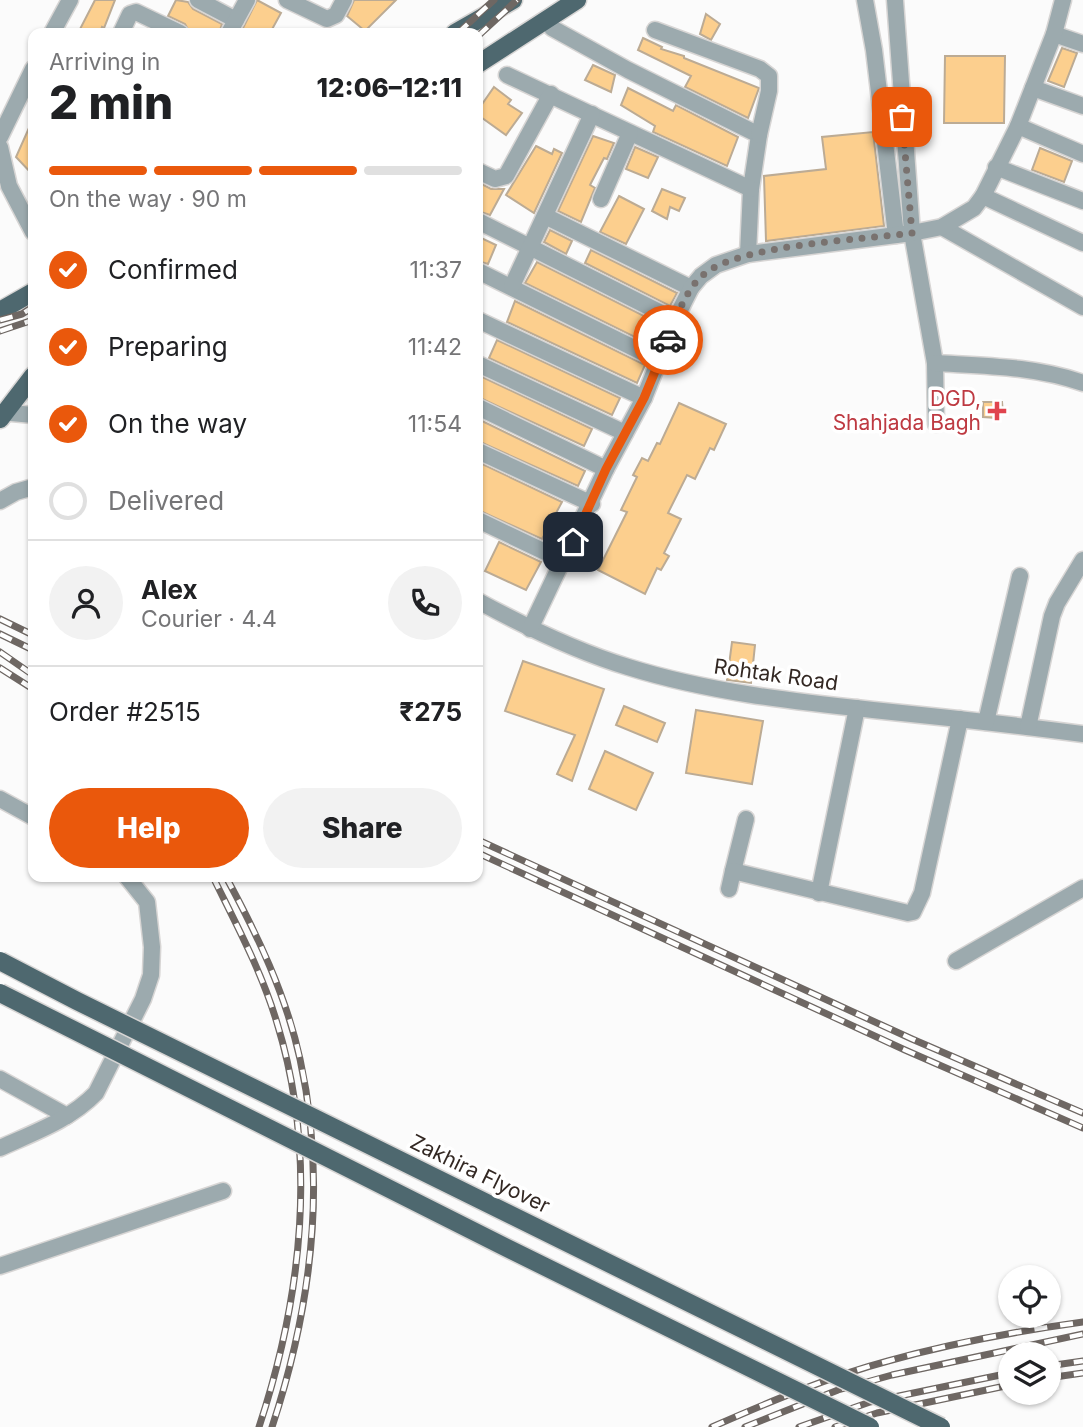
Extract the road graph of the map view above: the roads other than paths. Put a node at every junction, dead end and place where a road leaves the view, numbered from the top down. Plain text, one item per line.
1 (70, 0) edge
2 (198, 0) edge
3 (247, 0) edge
4 (287, 0) edge
5 (344, 0) edge
6 (513, 0) edge
7 (578, 0) edge
8 (865, 0) edge
9 (895, 0) edge
10 (1063, 0) edge
11 (232, 27) edge
12 (55, 28) edge
13 (123, 28) edge
14 (169, 28) edge
15 (464, 28) edge
16 (552, 28) dead end
17 (655, 30) dead end
18 (1055, 34) junction
19 (1083, 44) edge
20 (483, 61) edge
21 (507, 75) dead end
22 (28, 81) edge
23 (1033, 88) junction
24 (551, 94) junction
25 (1083, 106) edge
26 (592, 114) junction
27 (1018, 125) junction
28 (631, 133) junction
29 (759, 135) junction
30 (0, 147) edge
31 (1083, 154) edge
32 (996, 167) junction
33 (483, 173) edge
34 (751, 189) junction
35 (983, 196) junction
36 (601, 199) dead end
37 (1083, 201) edge
38 (545, 216) junction
39 (28, 222) edge
40 (483, 223) edge
41 (942, 227) junction
42 (904, 234) junction
43 (1083, 243) edge
44 (530, 246) junction
45 (748, 254) junction
46 (483, 273) edge
47 (512, 286) junction
48 (691, 288) junction
49 (28, 295) edge
50 (1083, 305) edge
51 (0, 311) edge
52 (676, 320) junction
53 (483, 322) edge
54 (660, 361) junction
55 (935, 363) junction
56 (483, 366) edge
57 (28, 382) edge
58 (1083, 383) edge
59 (644, 398) junction
60 (483, 409) edge
61 (2, 414) edge
62 (28, 415) edge
63 (936, 424) dead end
64 (625, 433) junction
65 (483, 454) edge
66 (606, 469) junction
67 (28, 489) edge
68 (0, 501) edge
69 (592, 504) junction
70 (483, 522) edge
71 (1083, 560) edge
72 (564, 561) junction
73 (1020, 576) dead end
74 (483, 604) edge
75 (530, 629) junction
76 (857, 708) junction
77 (960, 719) junction
78 (986, 722) junction
79 (1028, 727) junction
80 (1083, 734) edge
81 (0, 799) edge
82 (28, 814) edge
83 (746, 819) dead end
84 (733, 871) junction
85 (131, 882) edge
86 (1083, 888) edge
87 (729, 889) dead end
88 (819, 893) junction
89 (0, 961) edge
90 (956, 961) dead end
91 (0, 993) edge
92 (0, 1079) edge
93 (67, 1116) junction
94 (0, 1149) edge
95 (223, 1191) dead end
96 (0, 1266) edge
97 (870, 1427) edge
98 (941, 1427) edge

1 - 12 street
2 - 11 street
3 - 11 street
4 - 5 street
6 - 15 main road
7 - 20 main road
8 - 42 street
9 - 42 street
10 - 18 street
13 - 14 street
16 - 29 street
17 - 29 street
18 - 19 street
18 - 23 street
21 - 24 street
22 - 30 street
23 - 25 street
23 - 27 street
24 - 26 street
24 - 33 street
26 - 28 street
26 - 38 street
27 - 31 street
27 - 32 street
28 - 34 street
28 - 36 street
29 - 34 street
30 - 39 street
32 - 35 street
32 - 37 street
34 - 45 street
35 - 41 street
35 - 43 street
38 - 44 street
38 - 48 street
40 - 44 street
41 - 42 street
41 - 50 street
42 - 45 street
42 - 55 street
44 - 47 street
44 - 52 street
45 - 48 street
46 - 47 street
47 - 54 street
48 - 52 street
49 - 51 main road
52 - 54 street
53 - 59 street
54 - 59 street
55 - 58 street
55 - 63 street
56 - 64 street
57 - 61 main road
59 - 64 street
60 - 66 street
61 - 62 street
64 - 66 street
65 - 69 street
66 - 69 street
67 - 68 street
69 - 72 street
70 - 72 street
71 - 79 street
72 - 75 street
73 - 78 street
74 - 75 street, Rohtak Road
75 - 76 street, Rohtak Road
76 - 77 street, Rohtak Road
76 - 88 street
77 - 78 street, Rohtak Road
77 - 88 street
78 - 79 street, Rohtak Road
79 - 80 street, Rohtak Road
81 - 82 street
83 - 84 street
84 - 87 street
84 - 88 street
85 - 93 street
86 - 90 street
89 - 98 main road, Zakhira Flyover, bridge
91 - 97 main road, bridge
92 - 93 street
93 - 94 street
95 - 96 street

